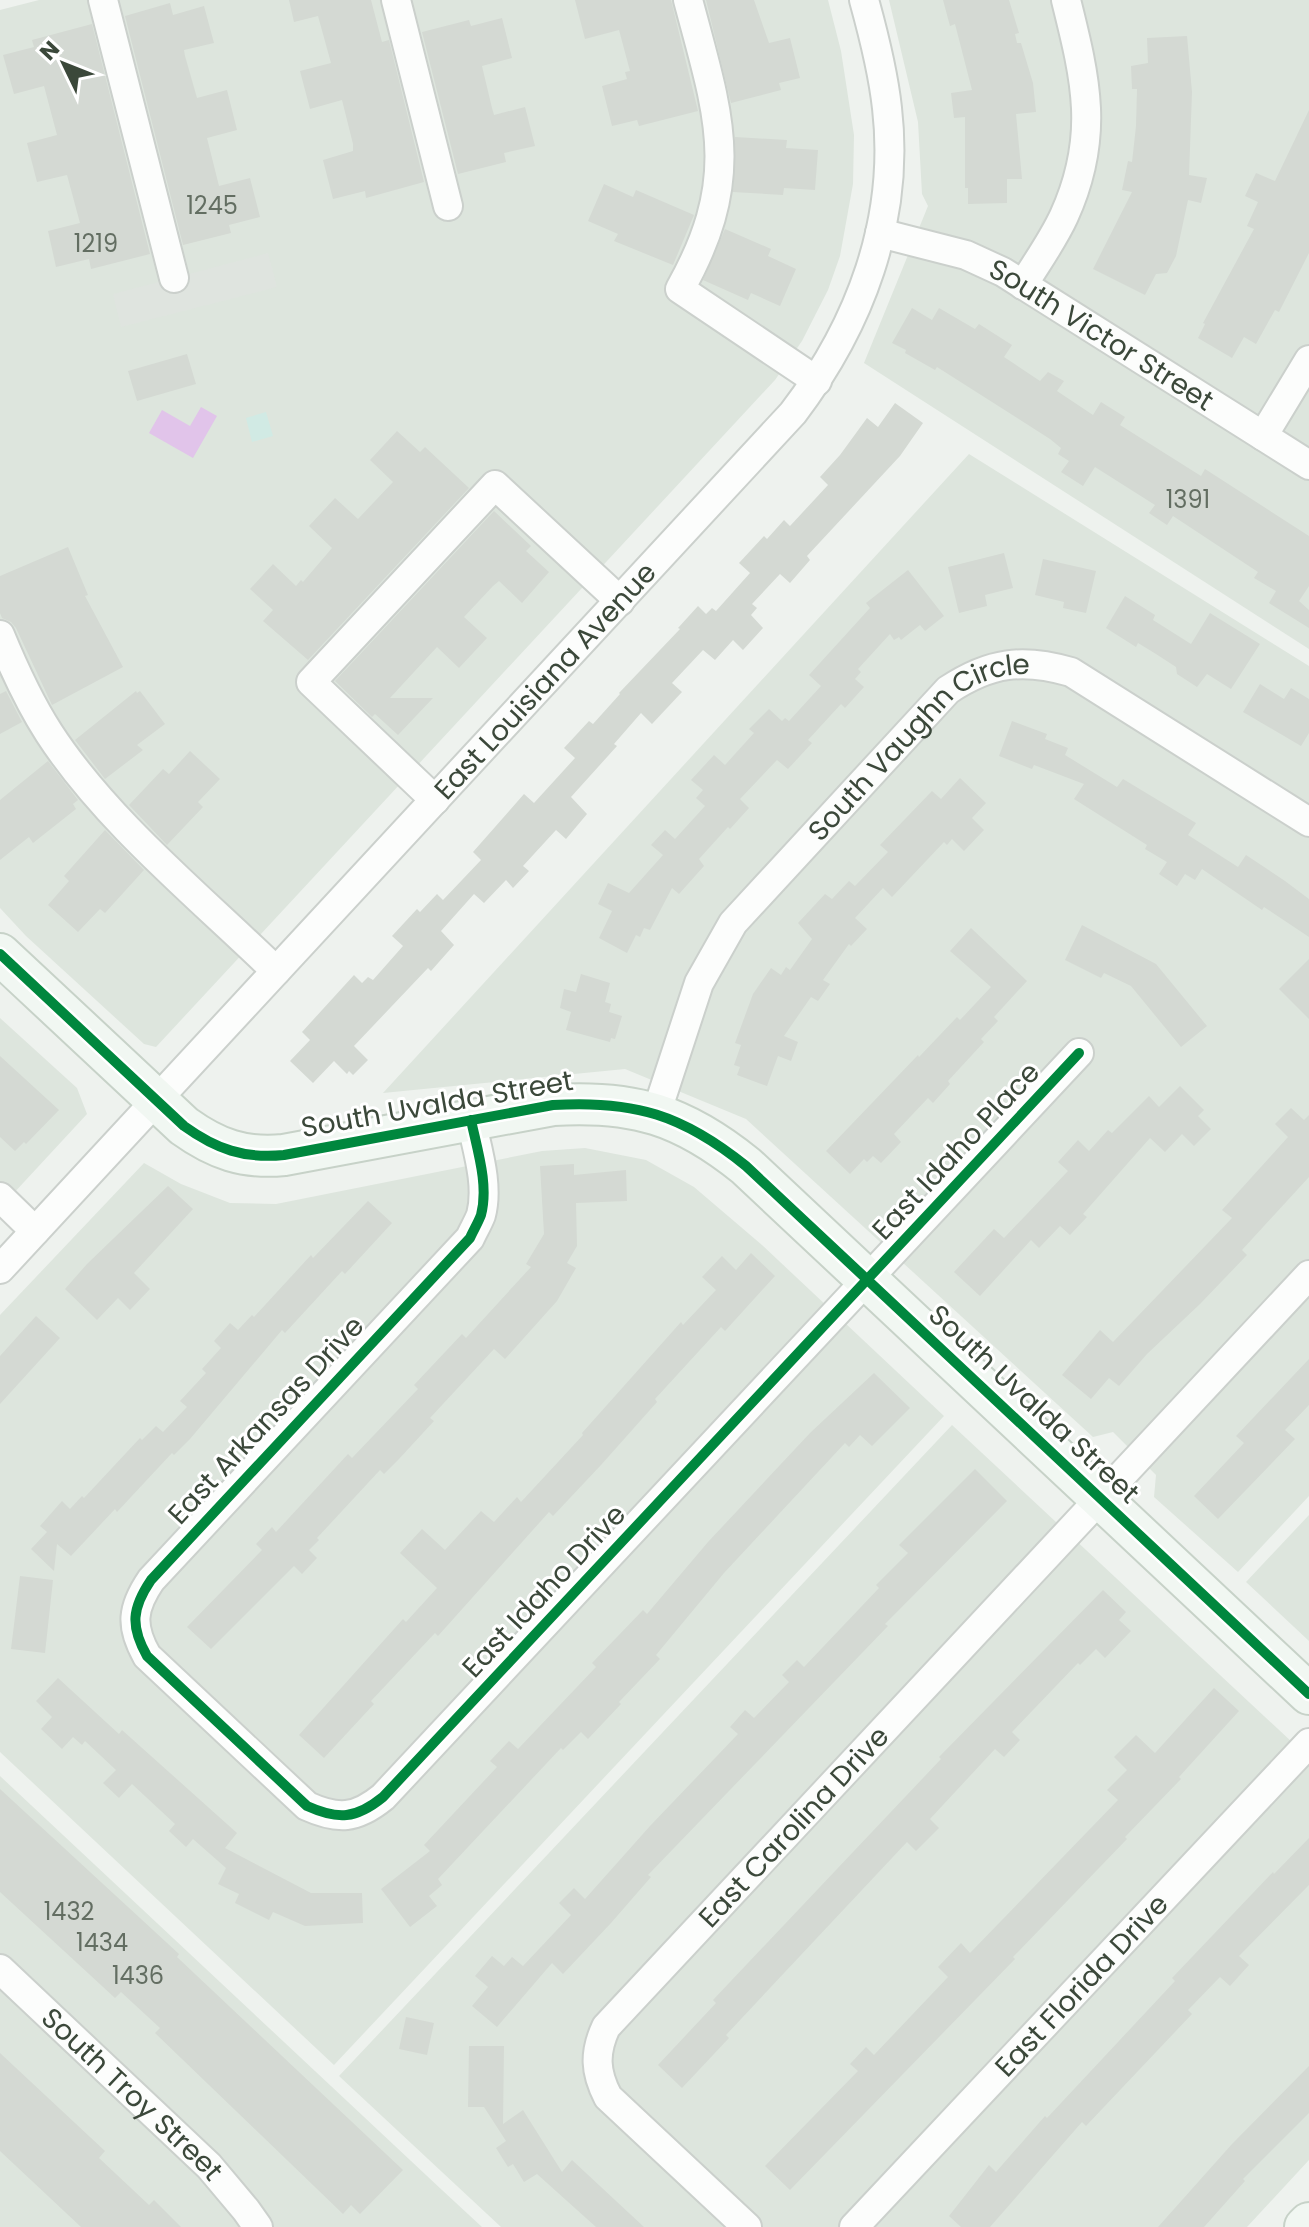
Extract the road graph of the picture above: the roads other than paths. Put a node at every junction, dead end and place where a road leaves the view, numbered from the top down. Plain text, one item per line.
1 (103, 0) edge
2 (396, 0) edge
3 (688, 0) edge
4 (864, 0) edge
5 (1066, 0) edge
6 (448, 206) dead end
7 (880, 233) junction
8 (174, 278) dead end
9 (1023, 285) junction
10 (1309, 360) edge
11 (817, 381) junction
12 (1263, 436) junction
13 (1309, 465) edge
14 (620, 601) junction
15 (0, 635) edge
16 (435, 800) junction
17 (1309, 822) edge
18 (0, 954) edge
19 (276, 971) junction
20 (1079, 1053) dead end
21 (156, 1101) junction
22 (656, 1114) junction
23 (471, 1120) junction
24 (0, 1197) edge
25 (35, 1231) junction
26 (0, 1269) edge
27 (1309, 1275) edge
28 (868, 1280) junction
29 (1100, 1499) junction
30 (1309, 1694) edge
31 (231, 1736) joint
32 (1309, 1743) edge
33 (0, 1969) edge
34 (258, 2227) edge
35 (747, 2227) edge
36 (854, 2227) edge

1 - 8 street
2 - 6 street
3 - 11 street
4 - 7 street, East Louisiana Avenue
5 - 9 street
7 - 9 street, South Victor Street
7 - 11 street, East Louisiana Avenue
9 - 12 street, South Victor Street
10 - 12 street
11 - 14 street, East Louisiana Avenue
12 - 13 street, South Victor Street
14 - 16 street, East Louisiana Avenue
14 - 16 street
15 - 19 street
16 - 19 street, East Louisiana Avenue
17 - 22 street, South Vaughn Circle
18 - 21 street, South Uvalda Street
19 - 21 street, East Louisiana Avenue
20 - 28 street, East Idaho Place
21 - 23 street, South Uvalda Street
21 - 25 street, East Louisiana Avenue
22 - 23 street, South Uvalda Street
22 - 28 street, South Uvalda Street
23 - 31 street, East Arkansas Drive
24 - 25 street
25 - 26 street, East Louisiana Avenue
27 - 29 street
28 - 29 street, South Uvalda Street
28 - 31 street, East Idaho Drive
29 - 30 street, South Uvalda Street
29 - 35 street, East Carolina Drive
32 - 36 street, East Florida Drive
33 - 34 street, South Troy Street

